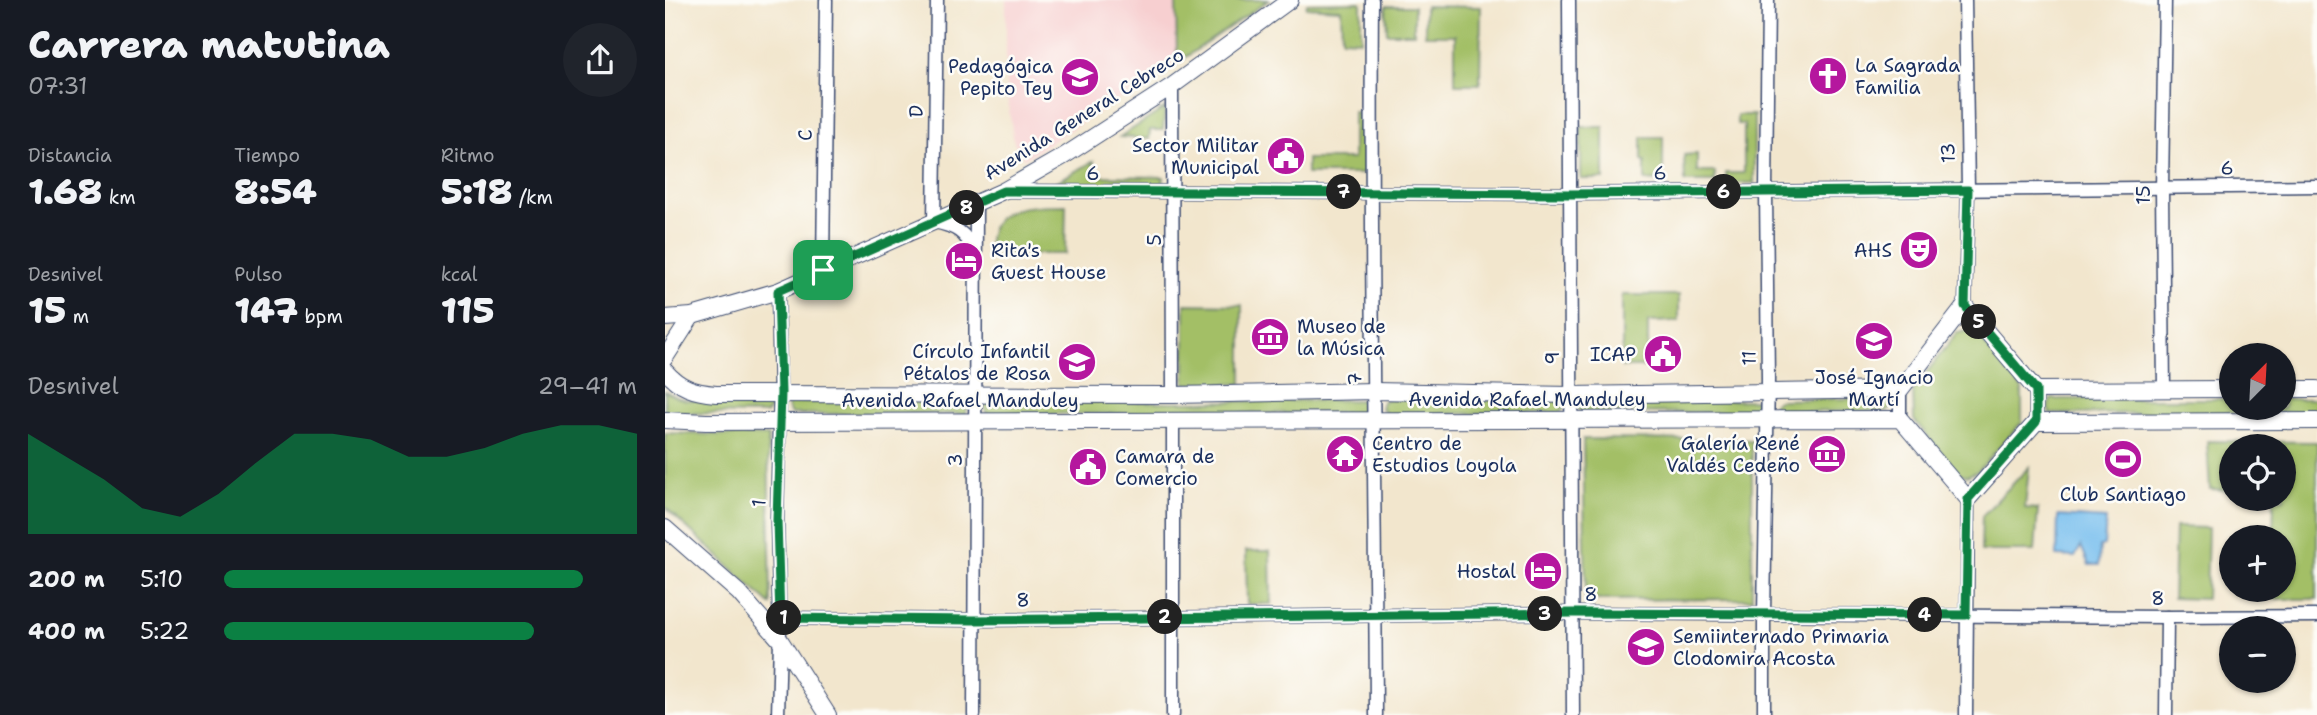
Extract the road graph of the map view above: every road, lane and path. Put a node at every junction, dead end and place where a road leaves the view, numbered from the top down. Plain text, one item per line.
1 (826, 0) edge
2 (937, 0) edge
3 (1290, 0) edge
4 (1372, 0) edge
5 (1569, 0) edge
6 (1768, 0) edge
7 (1965, 0) edge
8 (2165, 0) edge
9 (1172, 86) junction
10 (2317, 186) edge
11 (2162, 189) junction
12 (1968, 190) junction
13 (1003, 191) junction
14 (1174, 192) junction
15 (1371, 192) junction
16 (1766, 192) junction
17 (1571, 194) junction
18 (976, 205) junction
19 (934, 222) junction
20 (975, 258) junction
21 (823, 270) junction
22 (778, 291) junction
23 (1965, 306) junction
24 (692, 316) junction
25 (665, 318) edge
26 (665, 358) edge
27 (665, 371) edge
28 (2164, 389) junction
29 (2219, 389) edge
30 (2296, 389) edge
31 (2317, 389) edge
32 (1900, 390) junction
33 (2036, 390) junction
34 (1375, 391) junction
35 (1768, 392) junction
36 (781, 393) junction
37 (975, 394) junction
38 (1173, 395) junction
39 (1571, 395) junction
40 (1900, 419) junction
41 (665, 420) edge
42 (1572, 420) junction
43 (975, 421) junction
44 (1173, 421) junction
45 (1375, 421) junction
46 (1767, 421) junction
47 (2317, 421) edge
48 (780, 422) junction
49 (2036, 422) junction
50 (1968, 499) junction
51 (665, 528) edge
52 (1573, 613) junction
53 (1763, 614) junction
54 (1966, 615) junction
55 (2317, 616) edge
56 (1174, 617) junction
57 (1376, 617) junction
58 (2167, 617) junction
59 (780, 618) junction
60 (973, 620) junction
61 (780, 640) junction
62 (778, 715) edge
63 (828, 715) edge
64 (974, 715) edge
65 (1173, 715) edge
66 (1376, 715) edge
67 (1573, 715) edge
68 (1764, 715) edge
69 (1966, 715) edge
70 (2166, 715) edge

1 - 21 street, C
2 - 19 street, D
3 - 9 main road, Avenida General Cebreco
4 - 15 street, 7
5 - 17 street, 9
6 - 16 street, 11
7 - 12 street, 13
8 - 11 street, 15
9 - 13 main road, Avenida General Cebreco
9 - 14 street, 5
10 - 11 street, 6
11 - 12 street, 6
11 - 28 street, 15
12 - 16 street, 6
12 - 23 street, 13
13 - 14 street, 6
13 - 18 main road, Avenida General Cebreco
14 - 15 street, 6
14 - 38 street, 5
15 - 17 street, 6
15 - 34 street, 7
16 - 17 street, 6
16 - 35 street, 11
17 - 39 street, 9
18 - 19 main road, Avenida General Cebreco
18 - 20 street, 3
19 - 20 street
19 - 21 main road, Avenida General Cebreco
20 - 37 street, 3
21 - 22 main road, Avenida General Cebreco
22 - 24 main road, Avenida General Cebreco
22 - 36 street, 1
23 - 32 main road
23 - 33 main road
24 - 25 main road, Avenida General Cebreco
24 - 26 main road
27 - 36 main road, Avenida Rafael Manduley
28 - 29 main road
28 - 33 main road
30 - 31 main road
32 - 35 main road, Avenida Rafael Manduley
32 - 40 street
33 - 49 street
34 - 38 main road, Avenida Rafael Manduley
34 - 39 main road, Avenida Rafael Manduley
34 - 45 street, 7
35 - 39 main road, Avenida Rafael Manduley
35 - 46 street, 11
36 - 37 main road, Avenida Rafael Manduley
36 - 48 street, 1
37 - 38 main road, Avenida Rafael Manduley
37 - 43 street, 3
39 - 42 street, 9
40 - 46 main road, Avenida Rafael Manduley
40 - 50 main road
41 - 48 main road, Avenida Rafael Manduley
42 - 45 main road, Avenida Rafael Manduley
42 - 46 main road, Avenida Rafael Manduley
42 - 52 street, 9
43 - 44 main road, Avenida Rafael Manduley
43 - 48 main road, Avenida Rafael Manduley
43 - 60 street, 3
44 - 45 main road, Avenida Rafael Manduley
44 - 56 street
45 - 57 street, 7
46 - 53 street, 11
47 - 49 main road
48 - 59 street, 1
49 - 50 main road
50 - 54 street
51 - 61 main road
52 - 53 street, 8
52 - 57 street, 8
52 - 67 street, 9
53 - 54 street, 8
53 - 68 street, 11
54 - 58 street, 8
54 - 69 street
55 - 58 street, 8
56 - 57 street, 8
56 - 60 street, 8
56 - 65 street
57 - 66 street, 7
58 - 70 street
59 - 60 street, 8
59 - 61 street, 1
60 - 64 street, 3
61 - 62 street, 1
61 - 63 main road

